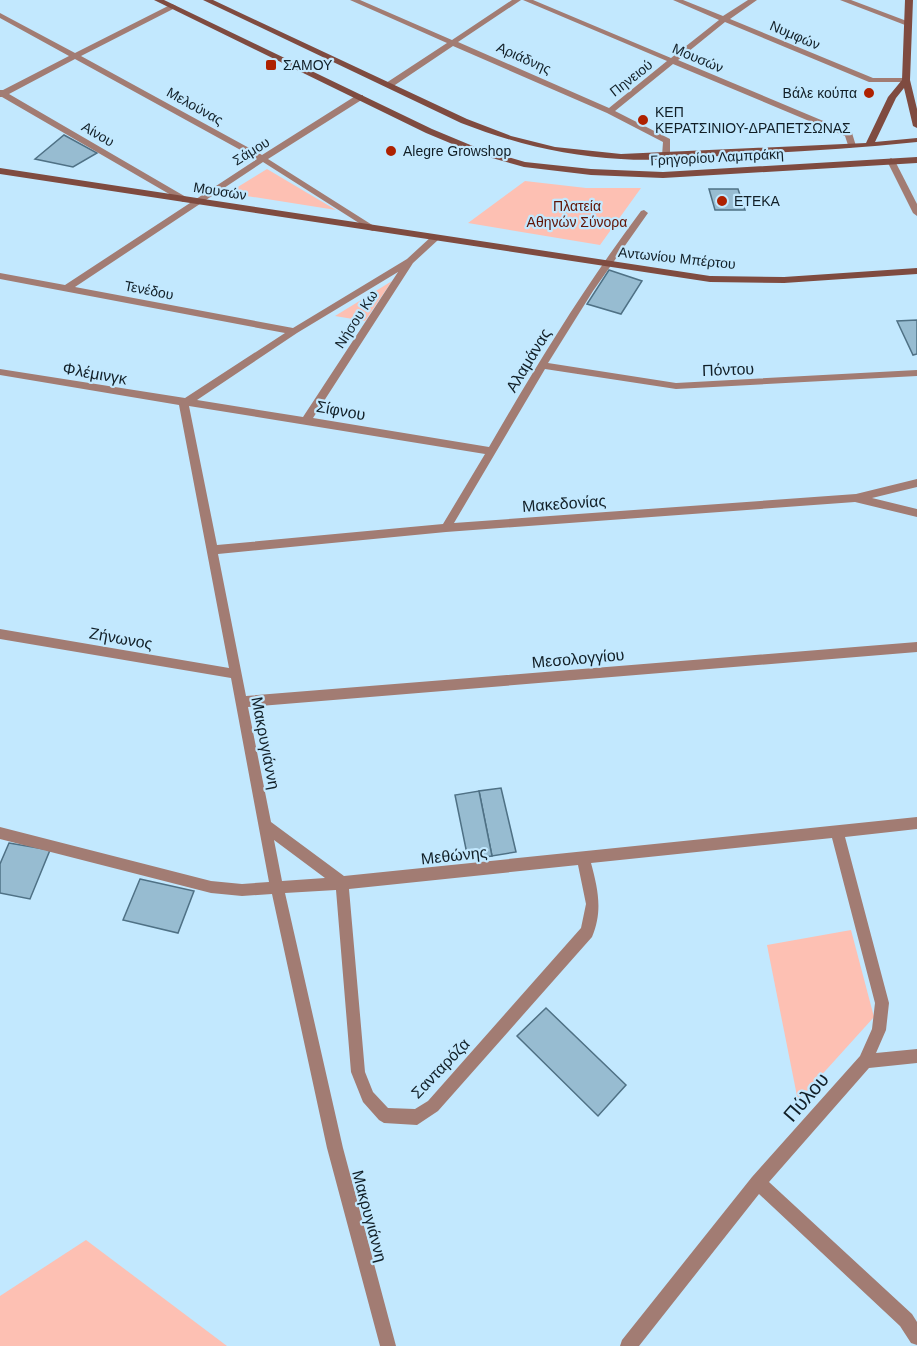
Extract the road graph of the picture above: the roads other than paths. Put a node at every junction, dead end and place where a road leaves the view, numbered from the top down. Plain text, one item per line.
1 (158, 0) edge
2 (207, 0) edge
3 (354, 0) edge
4 (517, 0) edge
5 (527, 0) edge
6 (677, 0) edge
7 (753, 0) edge
8 (844, 0) edge
9 (909, 0) edge
10 (172, 6) junction
11 (0, 15) edge
12 (723, 20) junction
13 (908, 23) junction
14 (454, 42) junction
15 (74, 56) junction
16 (674, 62) junction
17 (906, 80) junction
18 (389, 85) junction
19 (1, 93) edge
20 (360, 97) junction
21 (610, 111) junction
22 (917, 126) edge
23 (917, 140) edge
24 (869, 145) junction
25 (852, 146) junction
26 (666, 156) junction
27 (263, 159) junction
28 (917, 160) edge
29 (891, 161) junction
30 (0, 171) edge
31 (183, 199) junction
32 (196, 201) junction
33 (644, 213) dead end
34 (917, 213) edge
35 (373, 228) junction
36 (435, 238) junction
37 (410, 261) junction
38 (604, 264) junction
39 (917, 271) edge
40 (0, 276) edge
41 (67, 288) junction
42 (294, 331) junction
43 (541, 365) junction
44 (0, 372) edge
45 (917, 373) edge
46 (184, 404) junction
47 (307, 419) junction
48 (492, 451) junction
49 (917, 483) edge
50 (855, 498) junction
51 (917, 513) edge
52 (446, 528) junction
53 (212, 550) junction
54 (0, 634) edge
55 (917, 647) edge
56 (236, 674) junction
57 (241, 702) junction
58 (917, 823) edge
59 (265, 825) junction
60 (837, 832) junction
61 (0, 833) edge
62 (583, 858) junction
63 (342, 883) junction
64 (277, 888) junction
65 (917, 1056) edge
66 (865, 1061) junction
67 (758, 1183) junction
68 (917, 1337) edge
69 (388, 1346) edge
70 (628, 1346) edge

1 - 10 main road, Γρηγορίου Λαμπράκη
2 - 18 main road, Γρηγορίου Λαμπράκη
3 - 14 street, Αριάδνης
4 - 14 street
5 - 16 street, Μουσών
6 - 12 street, Νυμφών
7 - 12 street, Πηνειού
8 - 13 street
9 - 13 main road
10 - 15 street
10 - 20 main road, Γρηγορίου Λαμπράκη
11 - 15 street, Μελούνας
12 - 16 street, Πηνειού
12 - 17 street, Νυμφών
13 - 17 main road
14 - 18 street
14 - 21 street, Αριάδνης
15 - 19 street
15 - 27 street, Μελούνας
16 - 21 street, Πηνειού
16 - 25 street, Μουσών
17 - 22 main road
17 - 24 main road
18 - 26 main road, Γρηγορίου Λαμπράκη
19 - 31 street, Αίνου
20 - 27 street, Σάμου
20 - 29 main road, Γρηγορίου Λαμπράκη
21 - 26 street, Αριάδνης
23 - 24 main road, Γρηγορίου Λαμπράκη
24 - 25 main road, Γρηγορίου Λαμπράκη
25 - 26 main road, Γρηγορίου Λαμπράκη
27 - 32 street, Σάμου
27 - 35 street, Μελούνας
28 - 29 main road, Γρηγορίου Λαμπράκη
29 - 34 street
30 - 31 main road, Μουσών
31 - 32 main road, Μουσών
32 - 35 main road, Μουσών
32 - 41 street, Σάμου
33 - 38 street, Αλαμάνας
35 - 36 main road, Μουσών
36 - 37 street, Νήσου Κω
36 - 38 main road, Αντωνίου Μπέρτου
37 - 42 street
37 - 47 street, Νήσου Κω
38 - 39 main road, Αντωνίου Μπέρτου
38 - 43 street, Αλαμάνας
40 - 41 street, Τενέδου
41 - 42 street, Τενέδου
42 - 46 street
43 - 45 street, Πόντου
43 - 48 street, Αλαμάνας
44 - 46 street, Φλέμινγκ
46 - 47 street, Σίφνου
46 - 53 street, Μακρυγιάννη
47 - 48 street, Σίφνου
48 - 52 street, Αλαμάνας
49 - 50 street
50 - 51 street, Μακεδονίας
50 - 52 street, Μακεδονίας
52 - 53 street, Μακεδονίας
53 - 56 street, Μακρυγιάννη
54 - 56 street, Ζήνωνος
55 - 57 street, Μεσολογγίου
56 - 57 street, Μακρυγιάννη
57 - 59 street, Μακρυγιάννη
58 - 60 street, Μεθώνης
59 - 63 street
59 - 64 street, Μακρυγιάννη
60 - 62 street, Μεθώνης
60 - 66 street, Πύλου
61 - 64 street, Μεθώνης
62 - 63 street, Μεθώνης
62 - 63 street, Σανταρόζα
63 - 64 street, Μεθώνης
64 - 69 street, Μακρυγιάννη
65 - 66 street
66 - 67 street, Πύλου
67 - 68 street
67 - 70 street, Πύλου

